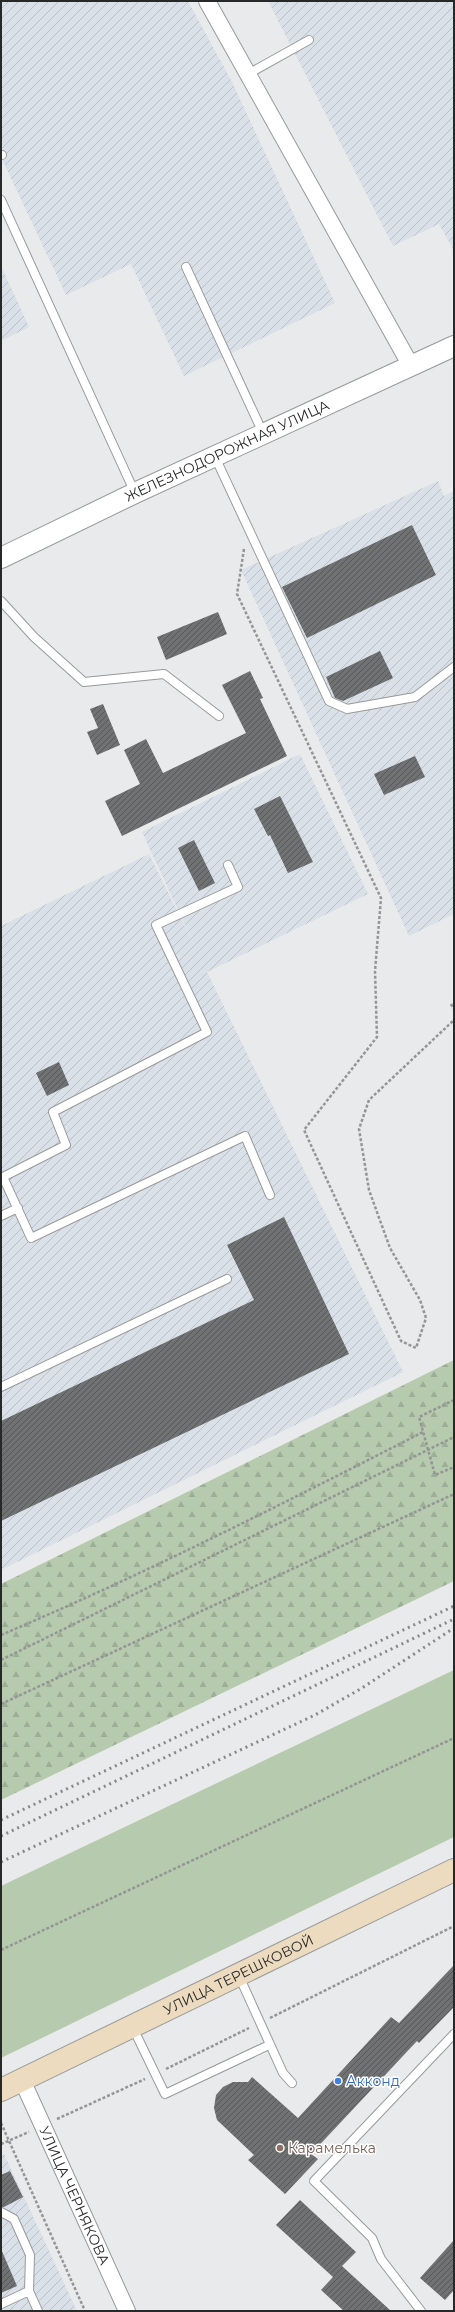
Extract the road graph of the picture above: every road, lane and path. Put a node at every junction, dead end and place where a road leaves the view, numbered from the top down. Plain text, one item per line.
1 (207, 1) edge
2 (309, 40) dead end
3 (248, 74) junction
4 (1, 200) edge
5 (186, 267) dead end
6 (454, 346) edge
7 (411, 366) junction
8 (263, 433) junction
9 (214, 456) junction
10 (135, 493) junction
11 (248, 528) junction
12 (1, 558) edge
13 (1, 601) edge
14 (454, 667) edge
15 (219, 716) dead end
16 (228, 865) dead end
17 (451, 1004) dead end
18 (454, 1009) edge
19 (454, 1020) edge
20 (270, 1195) dead end
21 (18, 1208) junction
22 (1, 1216) edge
23 (227, 1279) dead end
24 (1, 1387) edge
25 (454, 1400) edge
26 (423, 1432) junction
27 (454, 1437) edge
28 (428, 1450) junction
29 (454, 1466) edge
30 (454, 1494) edge
31 (1, 1635) edge
32 (1, 1660) edge
33 (1, 1704) edge
34 (454, 1738) edge
35 (454, 1870) edge
36 (454, 1926) edge
37 (1, 1950) edge
38 (238, 1975) junction
39 (260, 2023) junction
40 (132, 2027) junction
41 (454, 2034) edge
42 (269, 2045) junction
43 (155, 2075) junction
44 (22, 2080) junction
45 (292, 2083) dead end
46 (1, 2090) edge
47 (1, 2123) edge
48 (42, 2126) junction
49 (9, 2141) junction
50 (1, 2144) edge
51 (1, 2212) edge
52 (29, 2291) junction
53 (1, 2304) edge
54 (38, 2311) edge
55 (85, 2311) edge
56 (127, 2311) edge
57 (421, 2311) edge

1 - 3 street
2 - 3 lane
3 - 7 street
4 - 10 lane
5 - 8 lane
6 - 7 street, ЖЕЛЕЗНОДОРОЖНАЯ УЛИЦА
7 - 8 street, ЖЕЛЕЗНОДОРОЖНАЯ УЛИЦА
8 - 9 street, ЖЕЛЕЗНОДОРОЖНАЯ УЛИЦА
9 - 10 street, ЖЕЛЕЗНОДОРОЖНАЯ УЛИЦА
9 - 11 lane
10 - 12 street, ЖЕЛЕЗНОДОРОЖНАЯ УЛИЦА
11 - 14 lane
11 - 19 path
13 - 15 lane
16 - 21 lane
17 - 18 path
20 - 21 lane
21 - 22 lane
23 - 24 lane
25 - 26 path
26 - 28 path
26 - 31 path
27 - 28 path
28 - 29 path
28 - 32 path
30 - 33 path
34 - 37 path
35 - 38 main road, УЛИЦА ТЕРЕШКОВОЙ
36 - 39 path
38 - 39 lane
38 - 40 main road, УЛИЦА ТЕРЕШКОВОЙ
39 - 42 lane
39 - 43 path
40 - 43 lane
40 - 44 main road, УЛИЦА ТЕРЕШКОВОЙ
41 - 57 lane
42 - 43 lane
42 - 45 lane
43 - 48 path
44 - 46 main road, УЛИЦА ТЕРЕШКОВОЙ
44 - 48 street, УЛИЦА ЧЕРНЯКОВА
47 - 49 path
48 - 49 path
48 - 56 street, УЛИЦА ЧЕРНЯКОВА
49 - 50 path
49 - 55 path
51 - 52 lane
52 - 53 lane
52 - 54 lane

